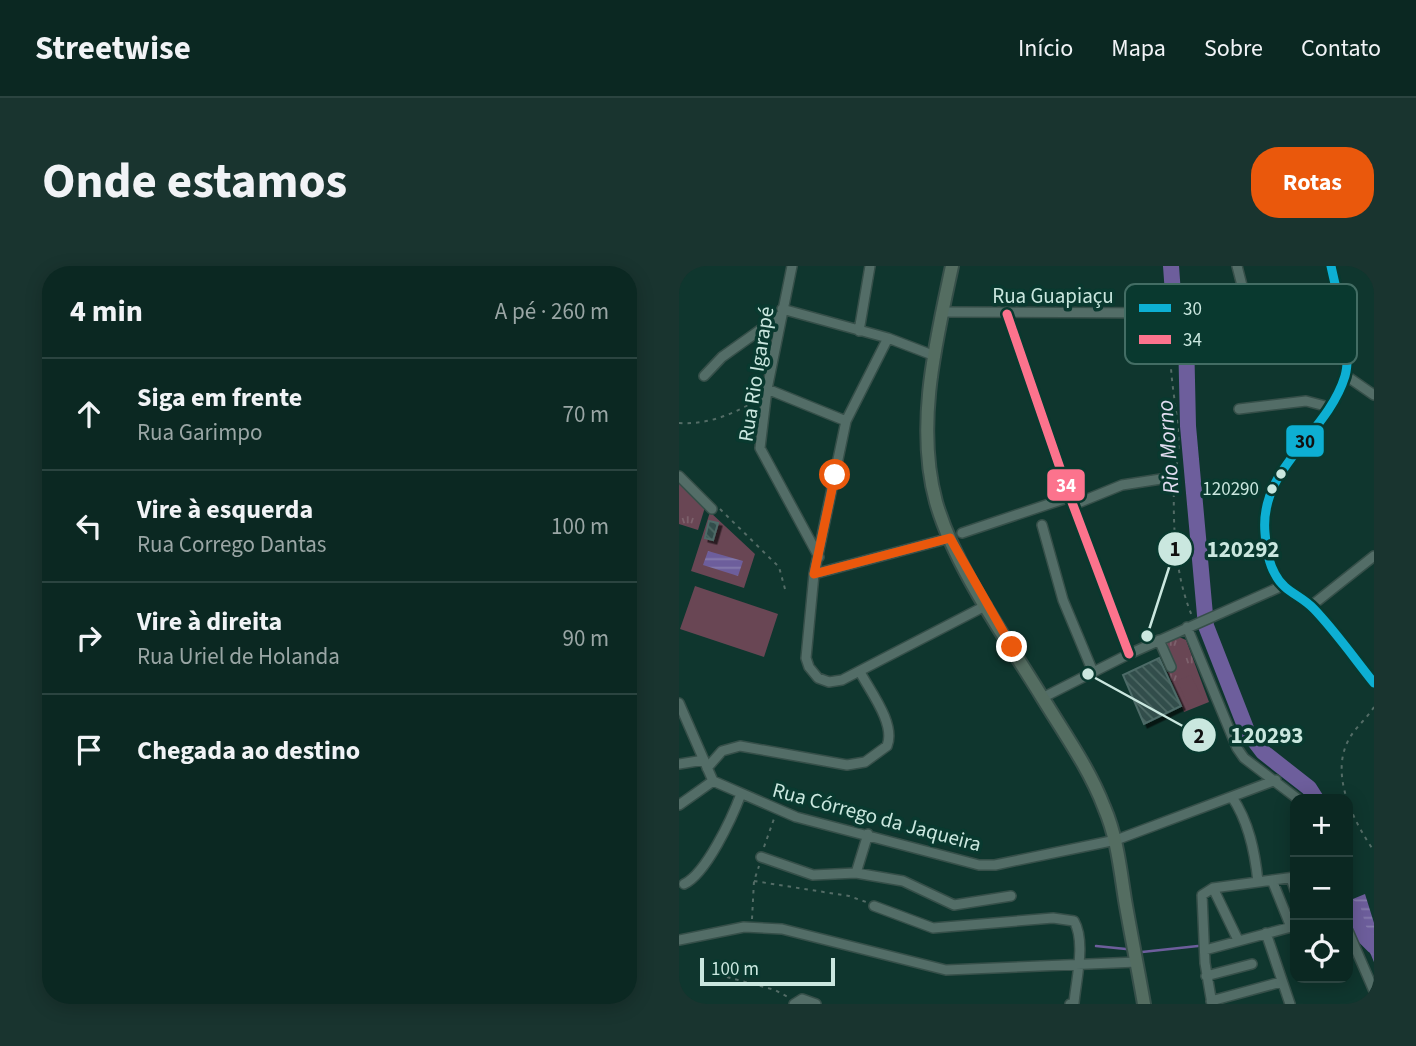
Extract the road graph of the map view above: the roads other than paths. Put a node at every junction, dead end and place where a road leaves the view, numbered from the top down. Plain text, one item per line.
1 (792, 266) edge
2 (870, 266) edge
3 (952, 266) edge
4 (1237, 266) edge
5 (1331, 266) edge
6 (1368, 266) edge
7 (1374, 267) edge
8 (1242, 284) edge
9 (1334, 284) edge
10 (782, 312) junction
11 (943, 312) junction
12 (1125, 313) edge
13 (1007, 314) junction
14 (859, 331) junction
15 (888, 338) junction
16 (935, 356) junction
17 (1345, 364) edge
18 (1345, 375) junction
19 (705, 376) dead end
20 (767, 391) junction
21 (1374, 395) edge
22 (1329, 407) junction
23 (1239, 410) dead end
24 (846, 421) junction
25 (679, 476) edge
26 (1174, 477) dead end
27 (1071, 500) junction
28 (713, 506) road end
29 (1042, 525) dead end
30 (956, 536) junction
31 (1374, 556) edge
32 (819, 557) junction
33 (814, 574) junction
34 (1282, 586) junction
35 (987, 605) junction
36 (1311, 606) junction
37 (1187, 627) junction
38 (1159, 640) junction
39 (1129, 653) junction
40 (1171, 667) dead end
41 (1092, 668) junction
42 (860, 672) junction
43 (1374, 683) edge
44 (1042, 698) junction
45 (679, 703) edge
46 (679, 764) edge
47 (705, 764) junction
48 (1276, 780) junction
49 (713, 781) junction
50 (741, 794) junction
51 (1292, 794) edge
52 (1232, 796) junction
53 (679, 805) edge
54 (868, 834) junction
55 (1116, 840) junction
56 (761, 857) road end
57 (856, 873) junction
58 (1290, 877) edge
59 (1272, 880) junction
60 (1258, 882) junction
61 (684, 884) dead end
62 (1213, 888) junction
63 (1011, 896) dead end
64 (874, 906) road end
65 (1290, 920) edge
66 (1290, 928) edge
67 (1266, 933) junction
68 (679, 940) edge
69 (1238, 940) junction
70 (1353, 943) edge
71 (1205, 950) junction
72 (1137, 962) junction
73 (1252, 964) dead end
74 (1078, 965) junction
75 (1206, 976) junction
76 (1281, 982) junction
77 (1374, 991) edge
78 (795, 1002) edge
79 (1212, 1002) edge
80 (816, 1004) edge
81 (1070, 1004) edge
82 (1144, 1004) edge
83 (1290, 1004) edge

1 - 10 street, Rua Rio Igarapé
2 - 14 street
3 - 11 main road
4 - 8 street
5 - 9 street
6 - 7 street
10 - 14 street
10 - 19 street
10 - 20 street, Rua Rio Igarapé
11 - 13 street, Rua Guapiaçu
11 - 16 main road
12 - 13 street, Rua Guapiaçu
13 - 27 street
14 - 15 street
15 - 16 street
15 - 24 street
16 - 30 main road
17 - 18 street
18 - 21 street
18 - 22 street
20 - 24 street
20 - 32 street, Rua Rio Igarapé
22 - 23 street
22 - 34 street
24 - 32 street
25 - 28 street
26 - 27 street
27 - 30 street
27 - 39 street
29 - 41 street
30 - 33 street
30 - 35 main road
31 - 36 street
32 - 33 street
33 - 42 street
34 - 36 street
34 - 37 street
35 - 42 street
35 - 44 main road
36 - 43 street
37 - 38 street
37 - 48 street
38 - 39 street
38 - 40 street
39 - 41 street
41 - 44 street
42 - 47 street
44 - 55 main road
45 - 47 street
46 - 47 street
47 - 49 street
48 - 51 street
48 - 52 street, Rua Córrego da Jaqueira
49 - 50 street, Rua Córrego da Jaqueira
49 - 53 street
50 - 54 street, Rua Córrego da Jaqueira
50 - 61 street
52 - 55 street, Rua Córrego da Jaqueira
52 - 60 street
54 - 55 street, Rua Córrego da Jaqueira
54 - 57 street
55 - 72 main road
56 - 57 street
57 - 63 street
58 - 59 street
59 - 60 street
59 - 65 street
60 - 62 street
62 - 69 street
62 - 71 street
64 - 74 street
66 - 67 street
67 - 69 street
67 - 76 street
68 - 74 street
69 - 71 street
70 - 77 street
71 - 75 street
72 - 74 street
72 - 82 main road
73 - 75 street
74 - 81 street
75 - 79 street
76 - 79 street
76 - 83 street
78 - 80 street

